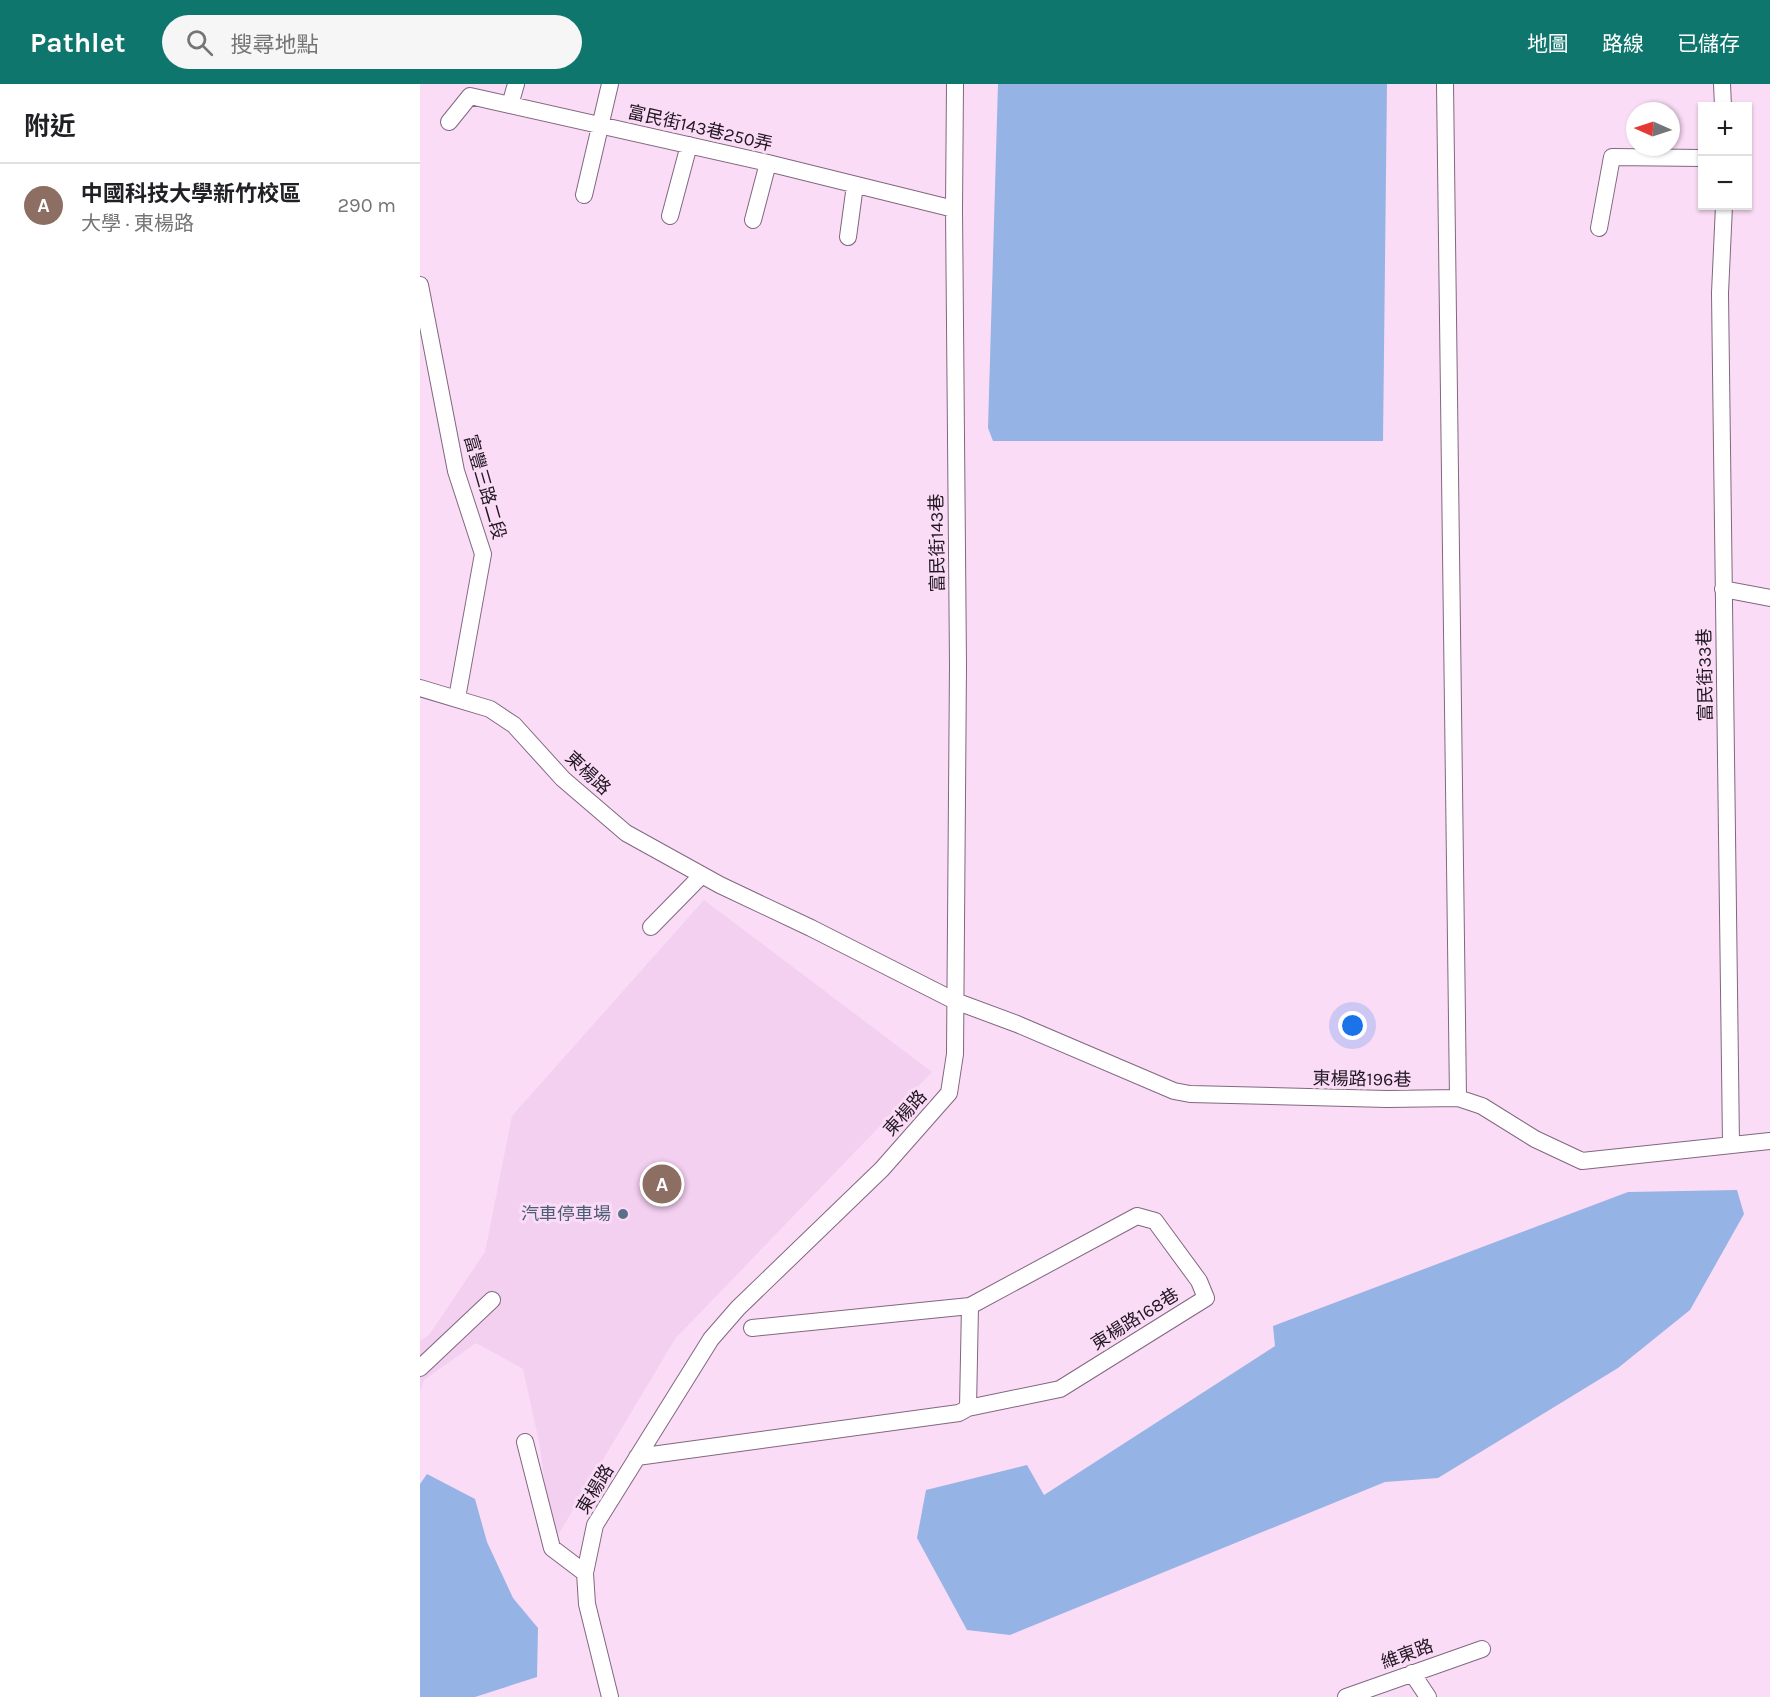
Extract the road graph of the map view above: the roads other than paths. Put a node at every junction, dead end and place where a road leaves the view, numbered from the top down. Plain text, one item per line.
1 (516, 84) edge
2 (609, 84) edge
3 (954, 84) edge
4 (1445, 84) edge
5 (1722, 84) edge
6 (1723, 102) edge
7 (510, 105) junction
8 (449, 122) dead end
9 (600, 125) junction
10 (689, 145) junction
11 (1698, 158) edge
12 (768, 163) junction
13 (855, 185) junction
14 (584, 195) dead end
15 (954, 209) junction
16 (1724, 210) edge
17 (670, 216) dead end
18 (753, 220) dead end
19 (1599, 228) dead end
20 (848, 237) dead end
21 (420, 285) edge
22 (1723, 588) junction
23 (1770, 598) edge
24 (420, 688) edge
25 (457, 699) junction
26 (702, 875) junction
27 (651, 927) dead end
28 (955, 1001) junction
29 (1458, 1098) junction
30 (1770, 1141) edge
31 (1731, 1144) junction
32 (492, 1300) dead end
33 (970, 1306) junction
34 (752, 1328) dead end
35 (420, 1368) edge
36 (968, 1408) junction
37 (525, 1442) dead end
38 (637, 1458) junction
39 (585, 1573) junction
40 (1482, 1649) dead end
41 (1412, 1673) junction
42 (610, 1697) edge
43 (1346, 1697) edge
44 (1428, 1697) edge

1 - 7 street
2 - 9 street
3 - 15 street, 富民街143巷
4 - 29 street
5 - 6 street
7 - 8 street, 富民街143巷250弄
7 - 9 street, 富民街143巷250弄
9 - 10 street, 富民街143巷250弄
9 - 14 street
10 - 12 street, 富民街143巷250弄
10 - 17 street
11 - 19 street
12 - 13 street, 富民街143巷250弄
12 - 18 street
13 - 15 street, 富民街143巷250弄
13 - 20 street
15 - 28 street, 富民街143巷
16 - 22 street, 富民街33巷
21 - 25 street, 富豐三路二段
22 - 23 street
22 - 31 street, 富民街33巷
24 - 25 street, 東楊路
25 - 26 street, 東楊路
26 - 27 street
26 - 28 street, 東楊路
28 - 29 street, 東楊路196巷
28 - 38 street, 東楊路
29 - 31 street, 東楊路196巷
30 - 31 street, 東楊路196巷
32 - 35 street
33 - 34 street, 東楊路168巷
33 - 36 street
33 - 36 street, 東楊路168巷
36 - 38 street, 東楊路168巷
37 - 39 street
38 - 39 street, 東楊路
39 - 42 street, 東楊路
40 - 41 street, 維東路
41 - 43 street, 維東路
41 - 44 street

